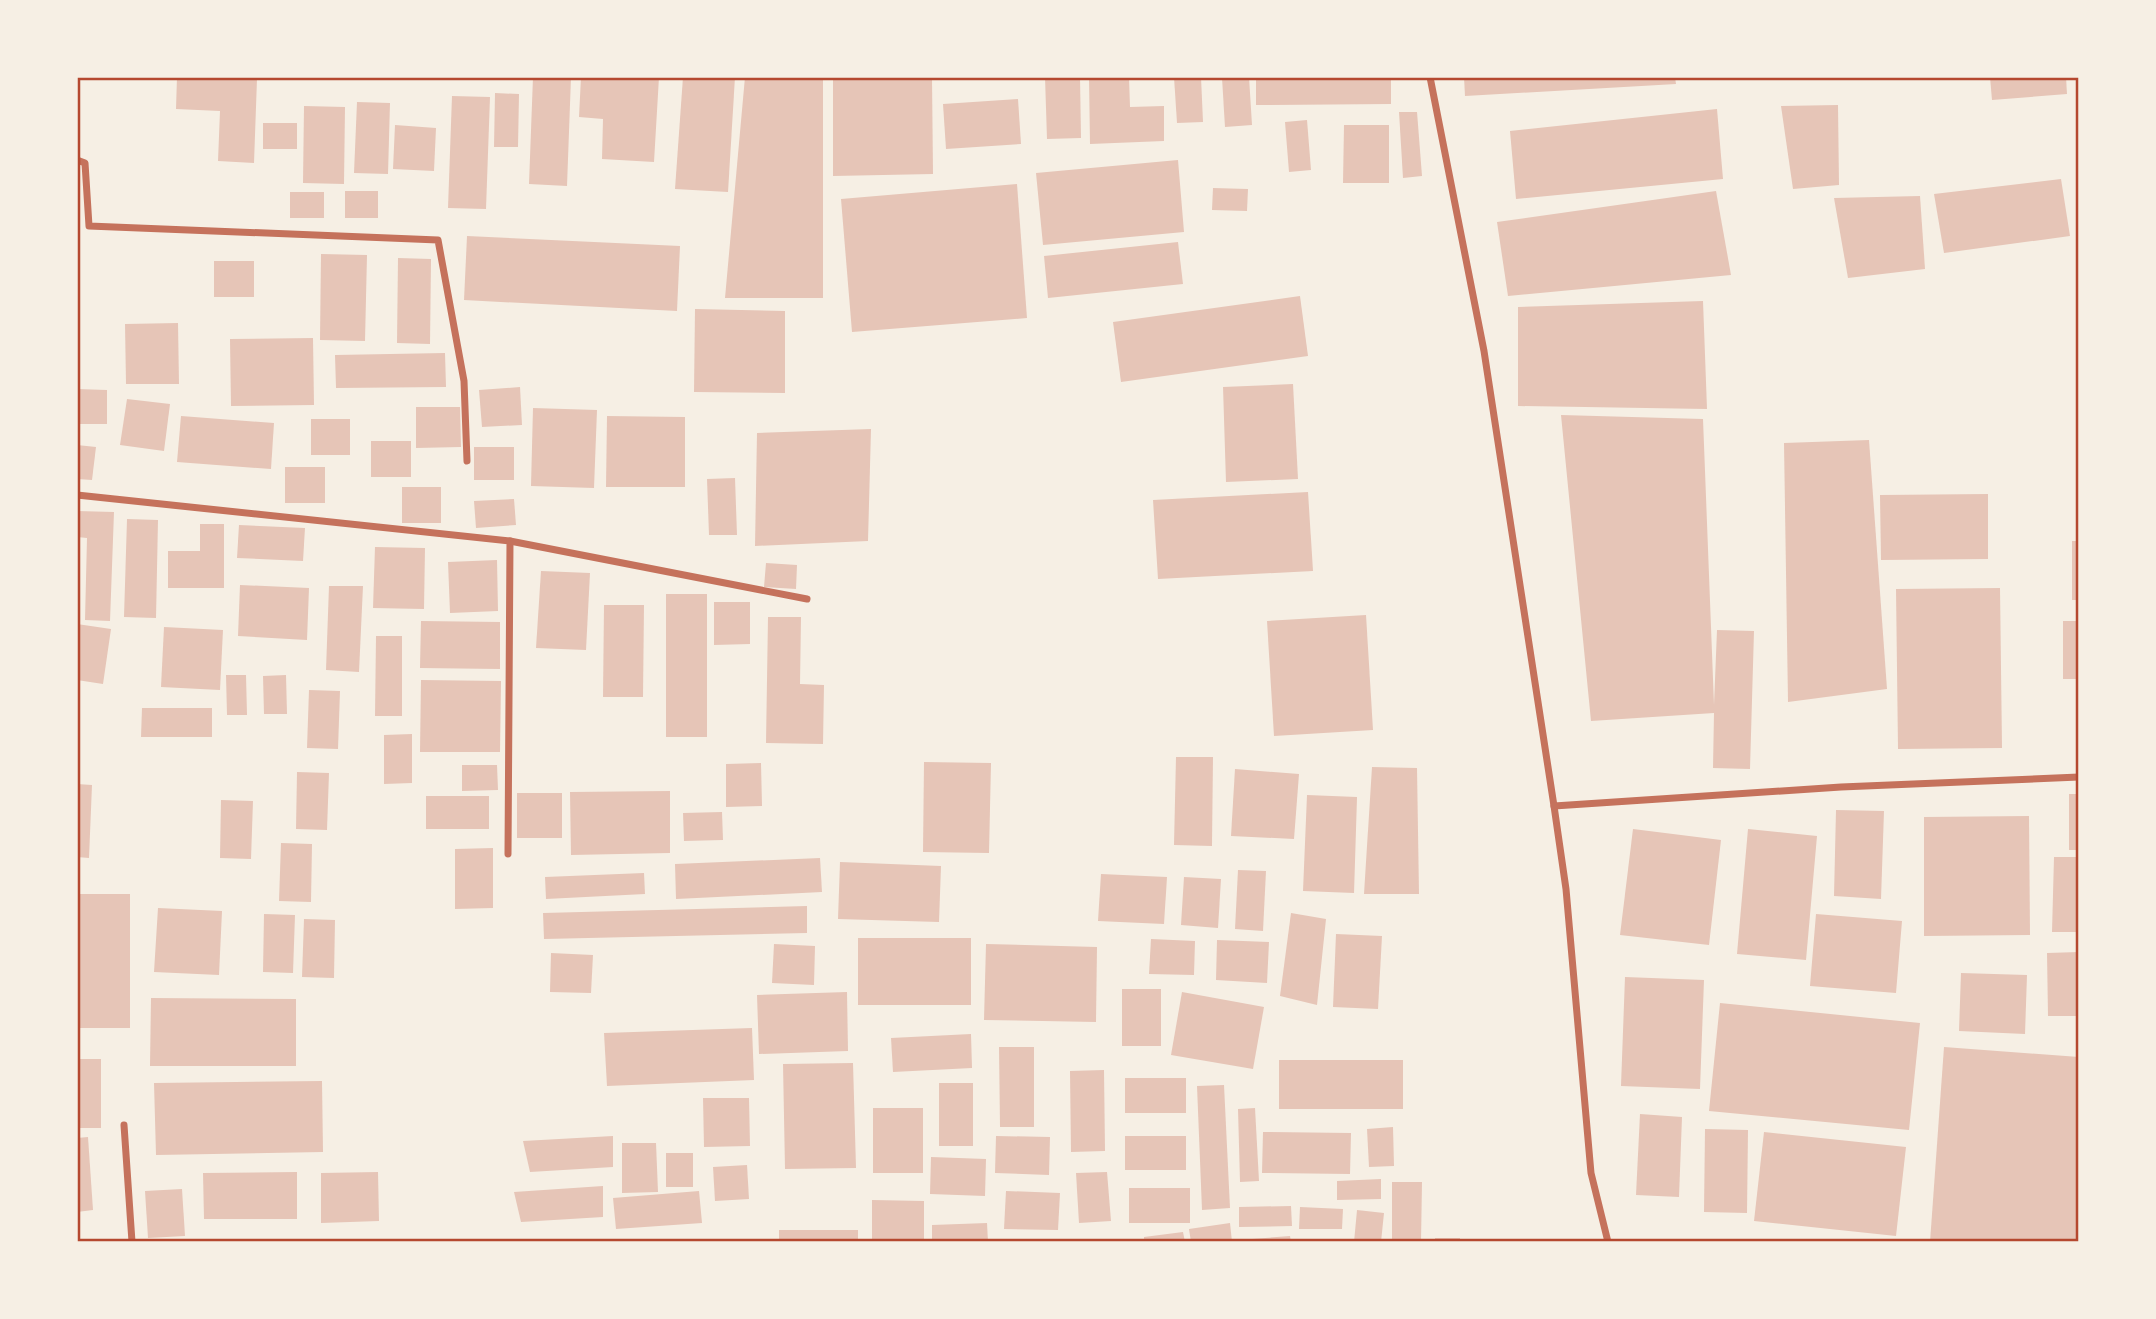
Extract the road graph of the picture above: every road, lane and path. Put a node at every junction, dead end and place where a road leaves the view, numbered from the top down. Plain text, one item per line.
1 (1430, 77) edge
2 (77, 160) edge
3 (467, 461) dead end
4 (77, 495) edge
5 (510, 541) junction
6 (807, 598) dead end
7 (2079, 777) edge
8 (1554, 806) junction
9 (508, 854) dead end
10 (124, 1125) dead end
11 (132, 1242) edge
12 (1608, 1242) edge

1 - 8 street
2 - 3 street
4 - 5 street
5 - 6 street
5 - 9 street
7 - 8 street
8 - 12 street
10 - 11 street

